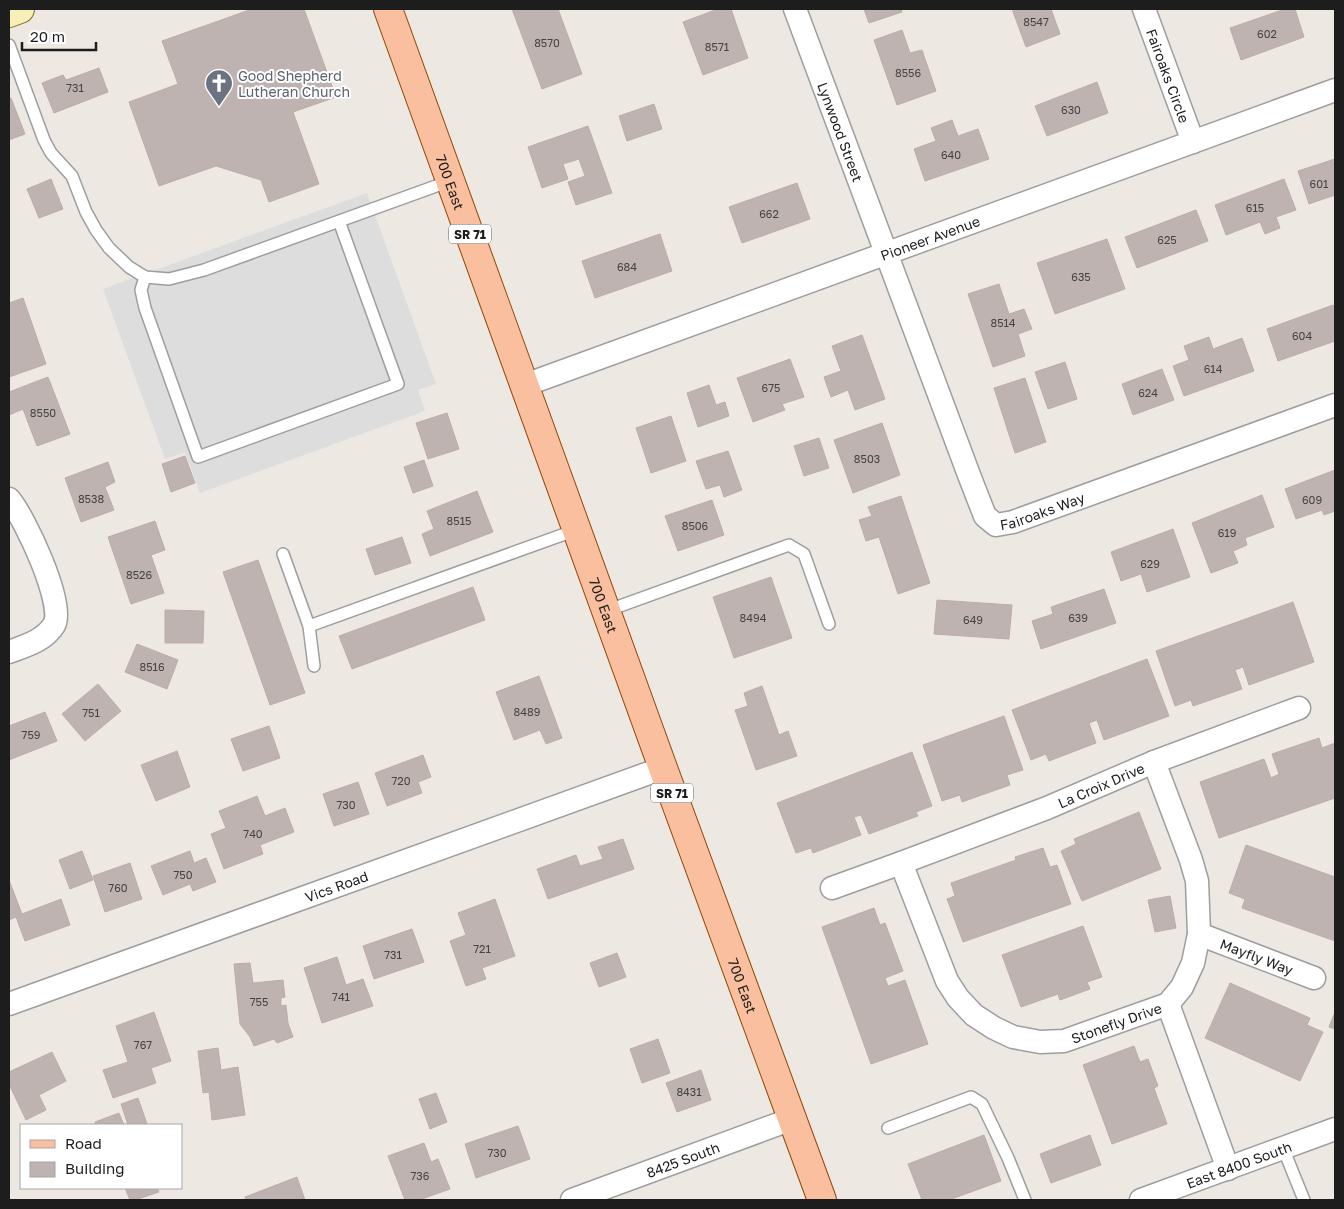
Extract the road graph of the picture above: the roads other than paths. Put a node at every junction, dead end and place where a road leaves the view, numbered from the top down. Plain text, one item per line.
1 (20, 9) edge
2 (388, 9) edge
3 (796, 9) edge
4 (1144, 9) edge
5 (9, 13) edge
6 (9, 45) edge
7 (1335, 90) edge
8 (1193, 142) junction
9 (450, 181) junction
10 (340, 221) junction
11 (887, 254) junction
12 (145, 277) junction
13 (525, 385) junction
14 (1335, 405) edge
15 (9, 499) edge
16 (576, 530) junction
17 (282, 554) dead end
18 (606, 611) junction
19 (830, 624) dead end
20 (309, 626) junction
21 (9, 652) edge
22 (314, 666) dead end
23 (1299, 708) dead end
24 (1154, 762) junction
25 (663, 768) junction
26 (901, 863) junction
27 (832, 888) dead end
28 (1200, 934) junction
29 (1314, 978) dead end
30 (9, 1004) edge
31 (1168, 1004) junction
32 (792, 1119) junction
33 (888, 1128) dead end
34 (1335, 1129) edge
35 (1283, 1148) junction
36 (1228, 1169) junction
37 (572, 1200) edge
38 (822, 1200) edge
39 (1025, 1200) edge
40 (1141, 1200) edge
41 (1304, 1200) edge

1 - 5 main road
2 - 9 main road, 700 East / SR 71
3 - 11 street, Lynwood Street
4 - 8 street, Fairoaks Circle
6 - 12 lane
7 - 8 street, Pioneer Avenue
8 - 11 street, Pioneer Avenue
9 - 10 lane
9 - 13 main road, 700 East / SR 71
10 - 12 lane
10 - 12 lane
11 - 13 street, Pioneer Avenue
11 - 14 street, Fairoaks Way
13 - 16 main road, 700 East / SR 71
15 - 21 street
16 - 18 main road, 700 East / SR 71
16 - 20 lane
17 - 20 lane
18 - 19 lane
18 - 25 main road, 700 East / SR 71
20 - 22 lane
23 - 24 street, La Croix Drive
24 - 26 street, La Croix Drive
24 - 28 street, Stonefly Drive
25 - 30 street, Vics Road
25 - 32 main road, 700 East / SR 71
26 - 27 street
26 - 31 street, Stonefly Drive
28 - 29 street, Mayfly Way
28 - 31 street, Stonefly Drive
31 - 36 street
32 - 37 street, 8425 South
32 - 38 main road, 700 East / SR 71
33 - 39 lane
34 - 35 street, East 8400 South
35 - 36 street, East 8400 South
35 - 41 lane
36 - 40 street, East 8400 South

